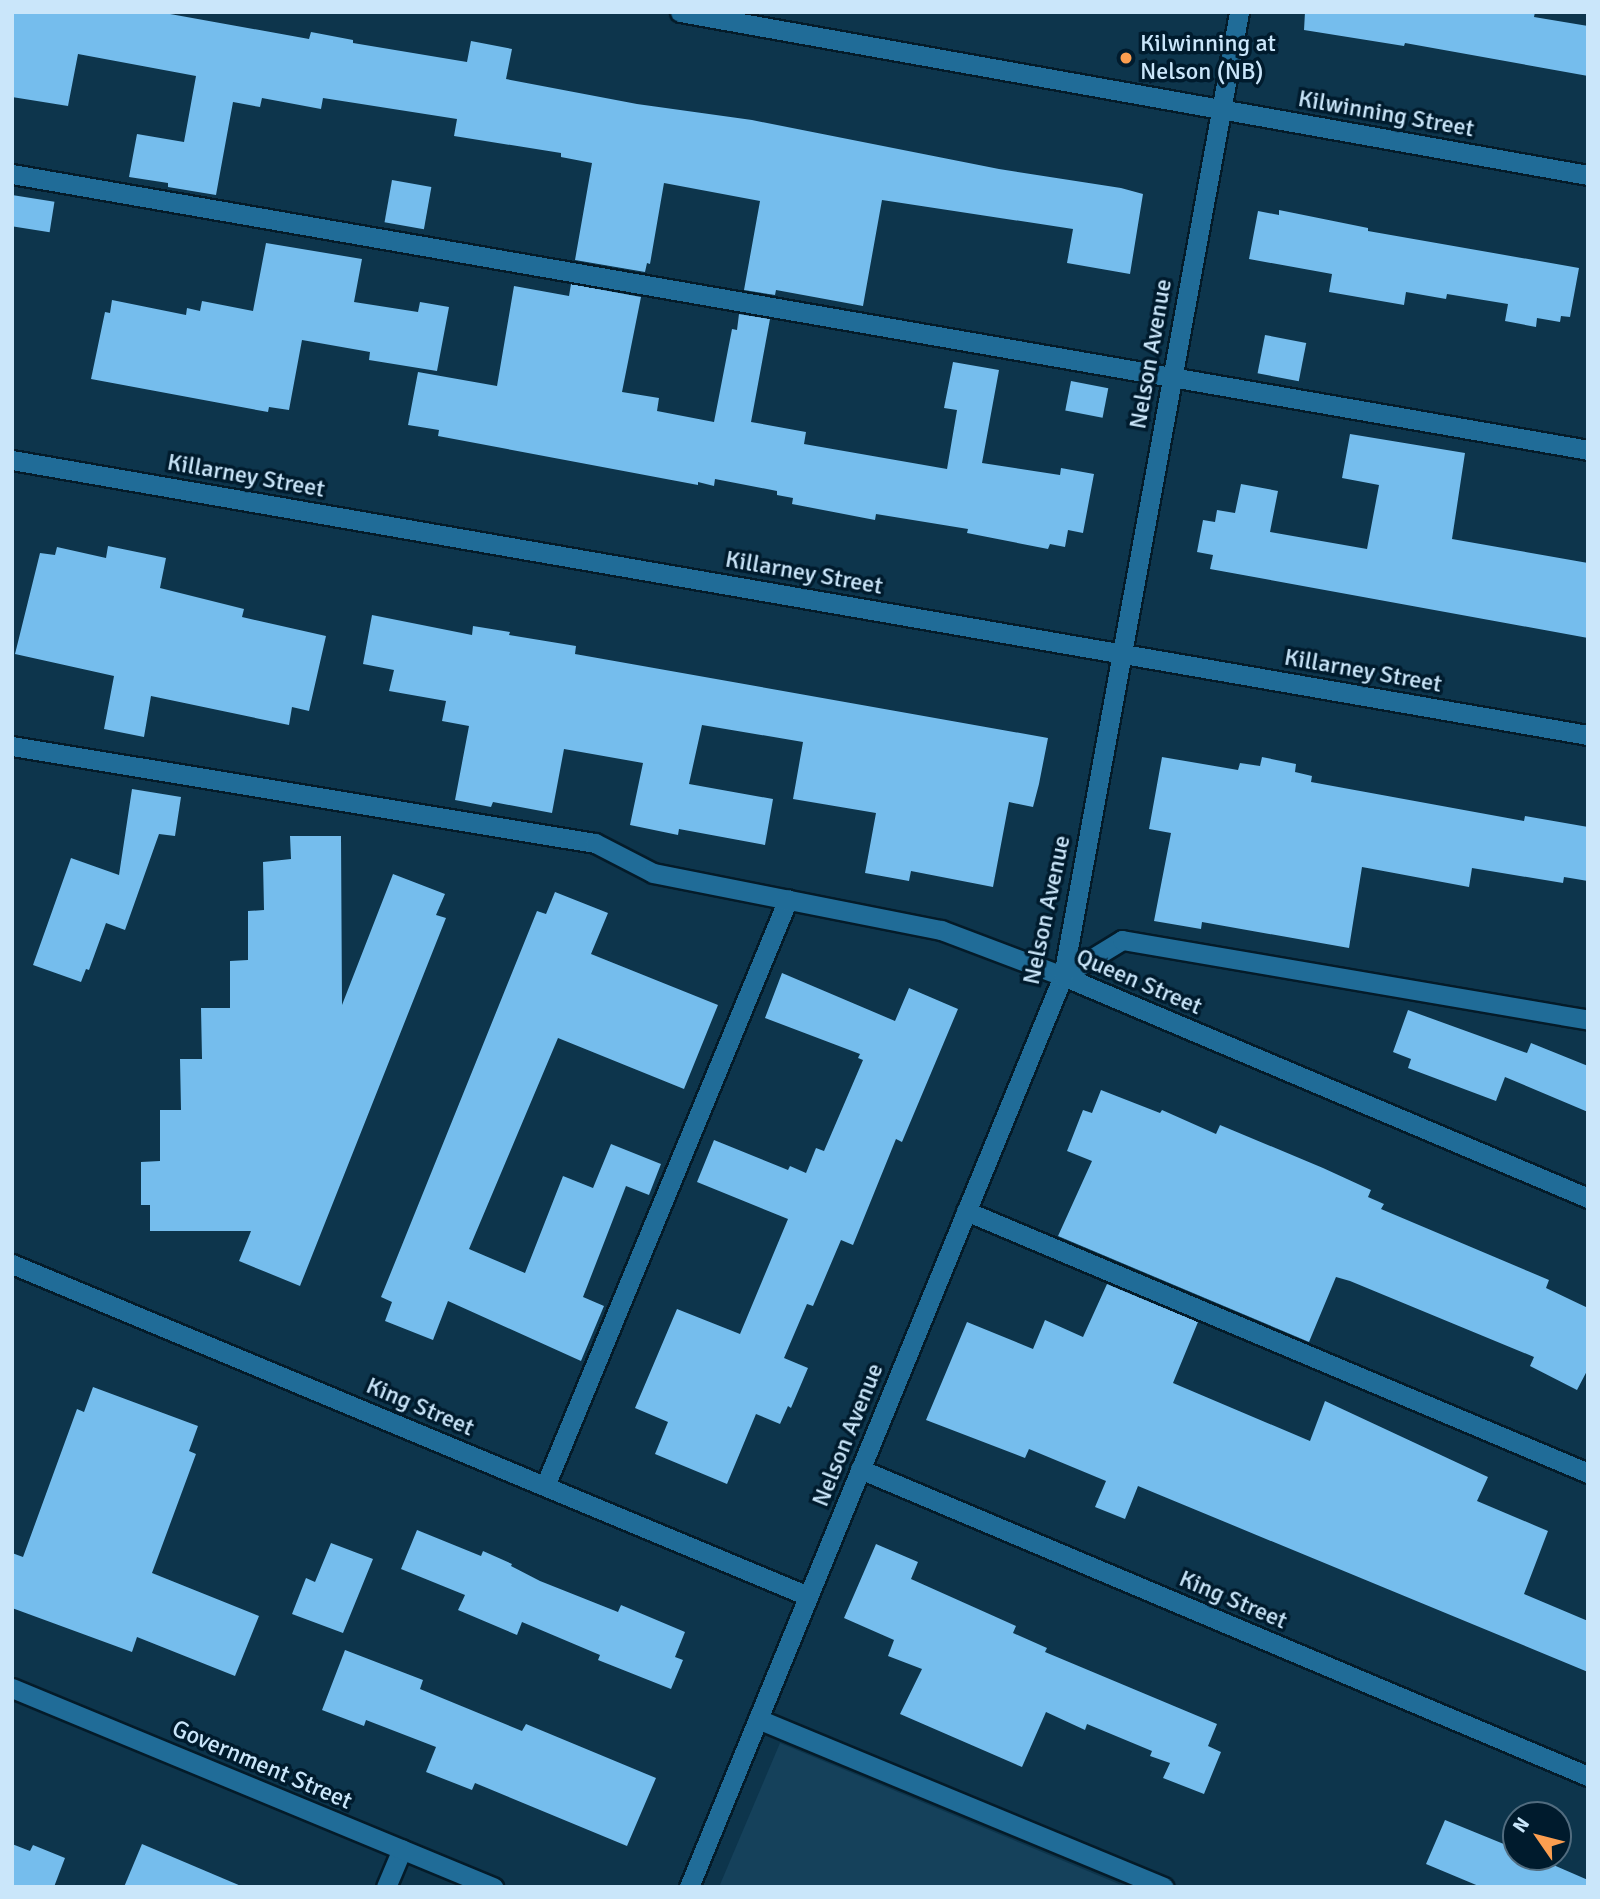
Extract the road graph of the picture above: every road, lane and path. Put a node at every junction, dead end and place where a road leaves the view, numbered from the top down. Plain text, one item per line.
1 (680, 12) edge
2 (1238, 12) edge
3 (1221, 109) junction
4 (12, 174) edge
5 (1588, 175) edge
6 (1172, 377) junction
7 (1588, 450) edge
8 (12, 460) edge
9 (1122, 654) junction
10 (1588, 735) edge
11 (12, 746) edge
12 (788, 899) junction
13 (1063, 976) junction
14 (1588, 1020) edge
15 (1588, 1198) edge
16 (966, 1211) junction
17 (12, 1264) edge
18 (860, 1469) junction
19 (1588, 1473) edge
20 (545, 1486) junction
21 (808, 1596) junction
22 (12, 1688) edge
23 (758, 1719) junction
24 (1588, 1776) edge
25 (402, 1849) junction
26 (386, 1887) edge
27 (493, 1887) edge
28 (689, 1887) edge
29 (1164, 1887) edge

1 - 3 street, Kilwinning Street
2 - 3 street, Nelson Avenue
3 - 5 street, Kilwinning Street
3 - 6 street, Nelson Avenue
4 - 6 street
6 - 7 street
6 - 9 street, Nelson Avenue
8 - 9 street, Killarney Street
9 - 10 street, Killarney Street
9 - 13 street, Nelson Avenue
11 - 12 street, Queen Street
12 - 13 street, Queen Street
12 - 20 street
13 - 14 street
13 - 15 street, Queen Street
13 - 16 street, Nelson Avenue
16 - 18 street, Nelson Avenue
16 - 19 street
17 - 20 street, King Street
18 - 21 street, Nelson Avenue
18 - 24 street, King Street
20 - 21 street, King Street
21 - 23 street, Nelson Avenue
22 - 25 street, Government Street
23 - 28 street, Nelson Avenue
23 - 29 street
25 - 26 street
25 - 27 street, Government Street

